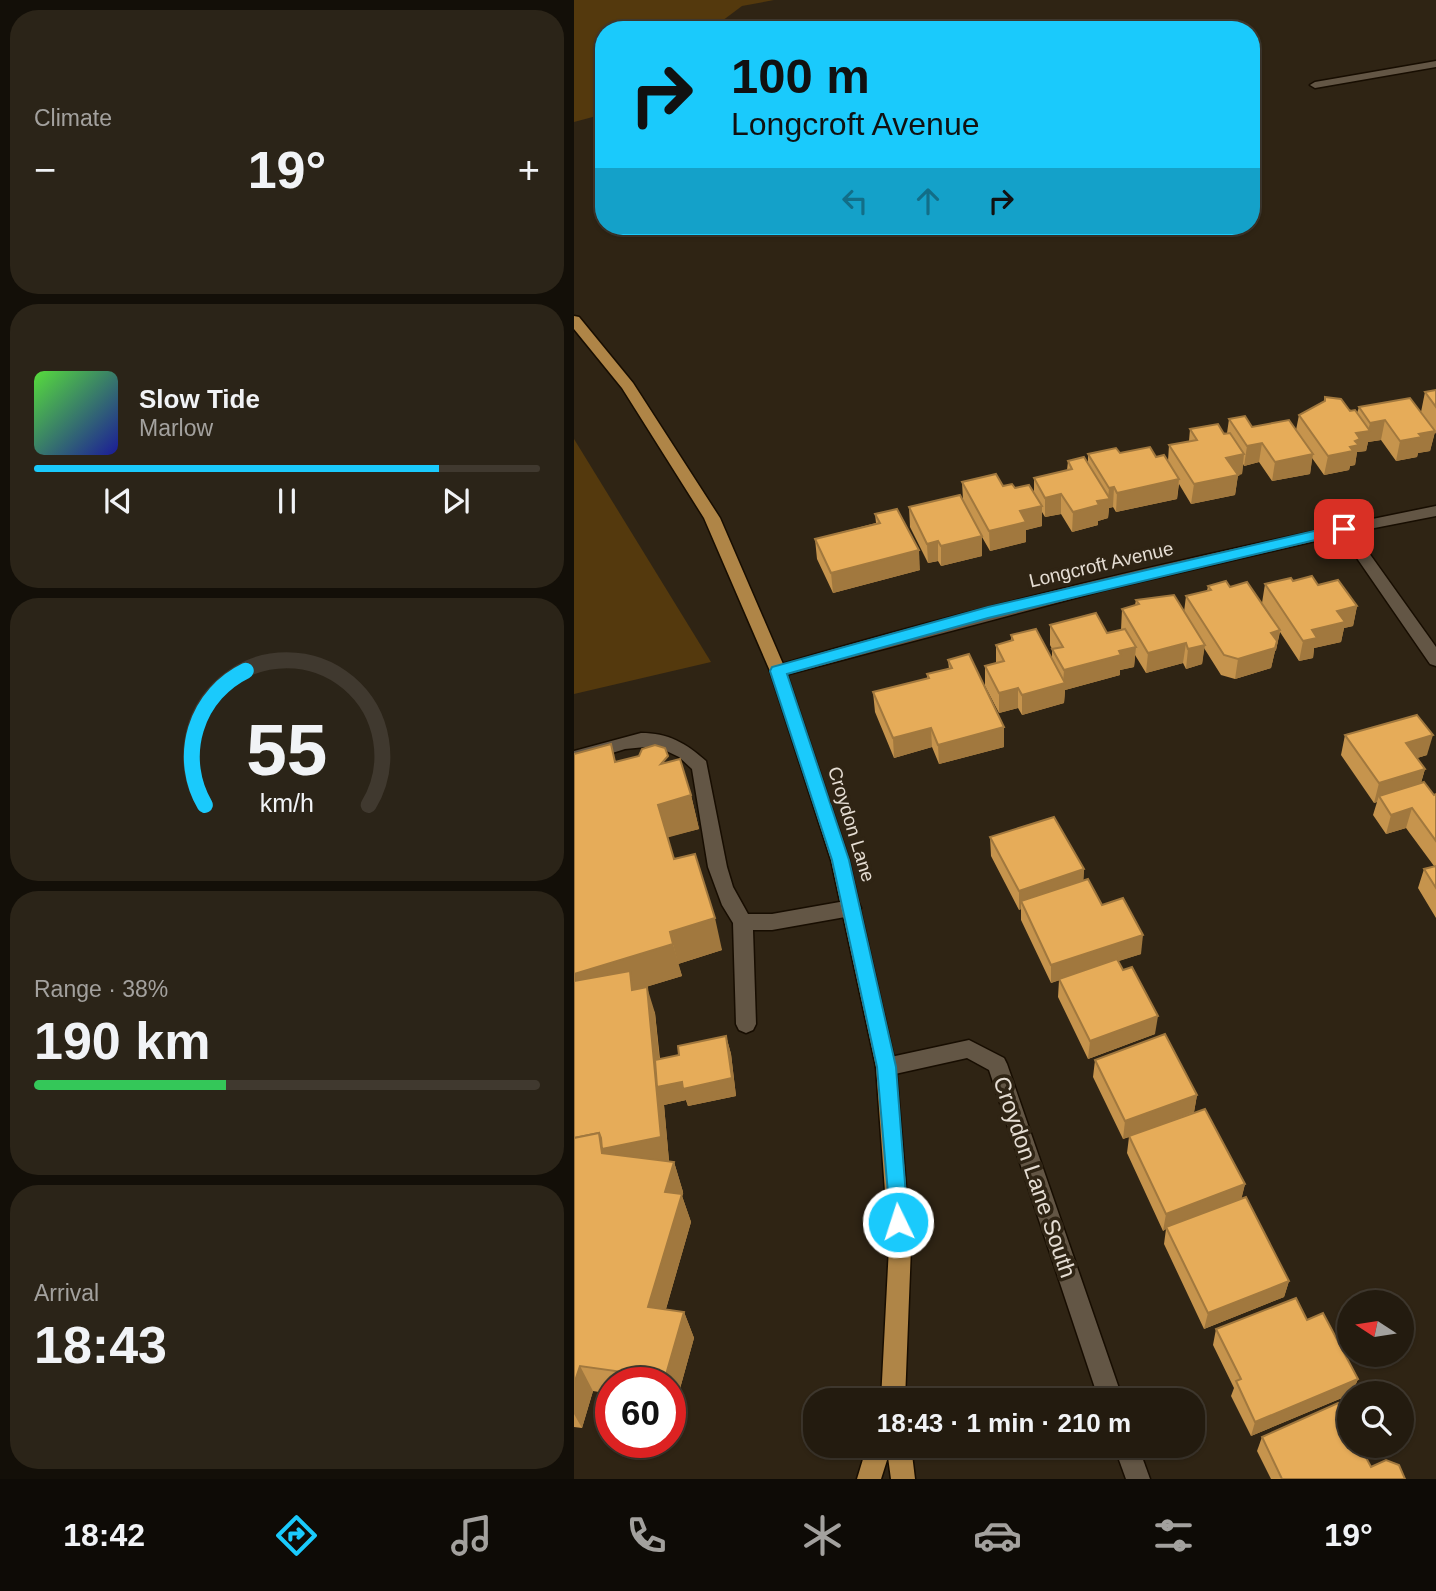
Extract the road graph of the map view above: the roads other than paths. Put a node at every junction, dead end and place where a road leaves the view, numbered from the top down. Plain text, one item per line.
1 (1436, 64) edge
2 (1315, 85) dead end
3 (574, 320) edge
4 (1436, 511) edge
5 (1344, 529) junction
6 (1436, 660) edge
7 (778, 671) junction
8 (574, 758) edge
9 (851, 908) junction
10 (743, 922) junction
11 (746, 1024) dead end
12 (886, 1067) junction
13 (894, 1388) edge
14 (1107, 1388) edge
15 (875, 1458) edge
16 (900, 1458) edge
17 (1130, 1458) edge
18 (869, 1479) edge
19 (903, 1479) edge
20 (1138, 1479) edge

1 - 2 street
3 - 7 main road, Croydon Lane
4 - 5 street, Longcroft Avenue
5 - 6 street
5 - 7 street, Longcroft Avenue
7 - 9 main road, Croydon Lane
8 - 10 street
9 - 10 street
9 - 12 main road, Croydon Lane
10 - 11 street
12 - 13 main road, Croydon Lane
12 - 14 street, Croydon Lane South
15 - 18 main road
16 - 19 main road
17 - 20 street

